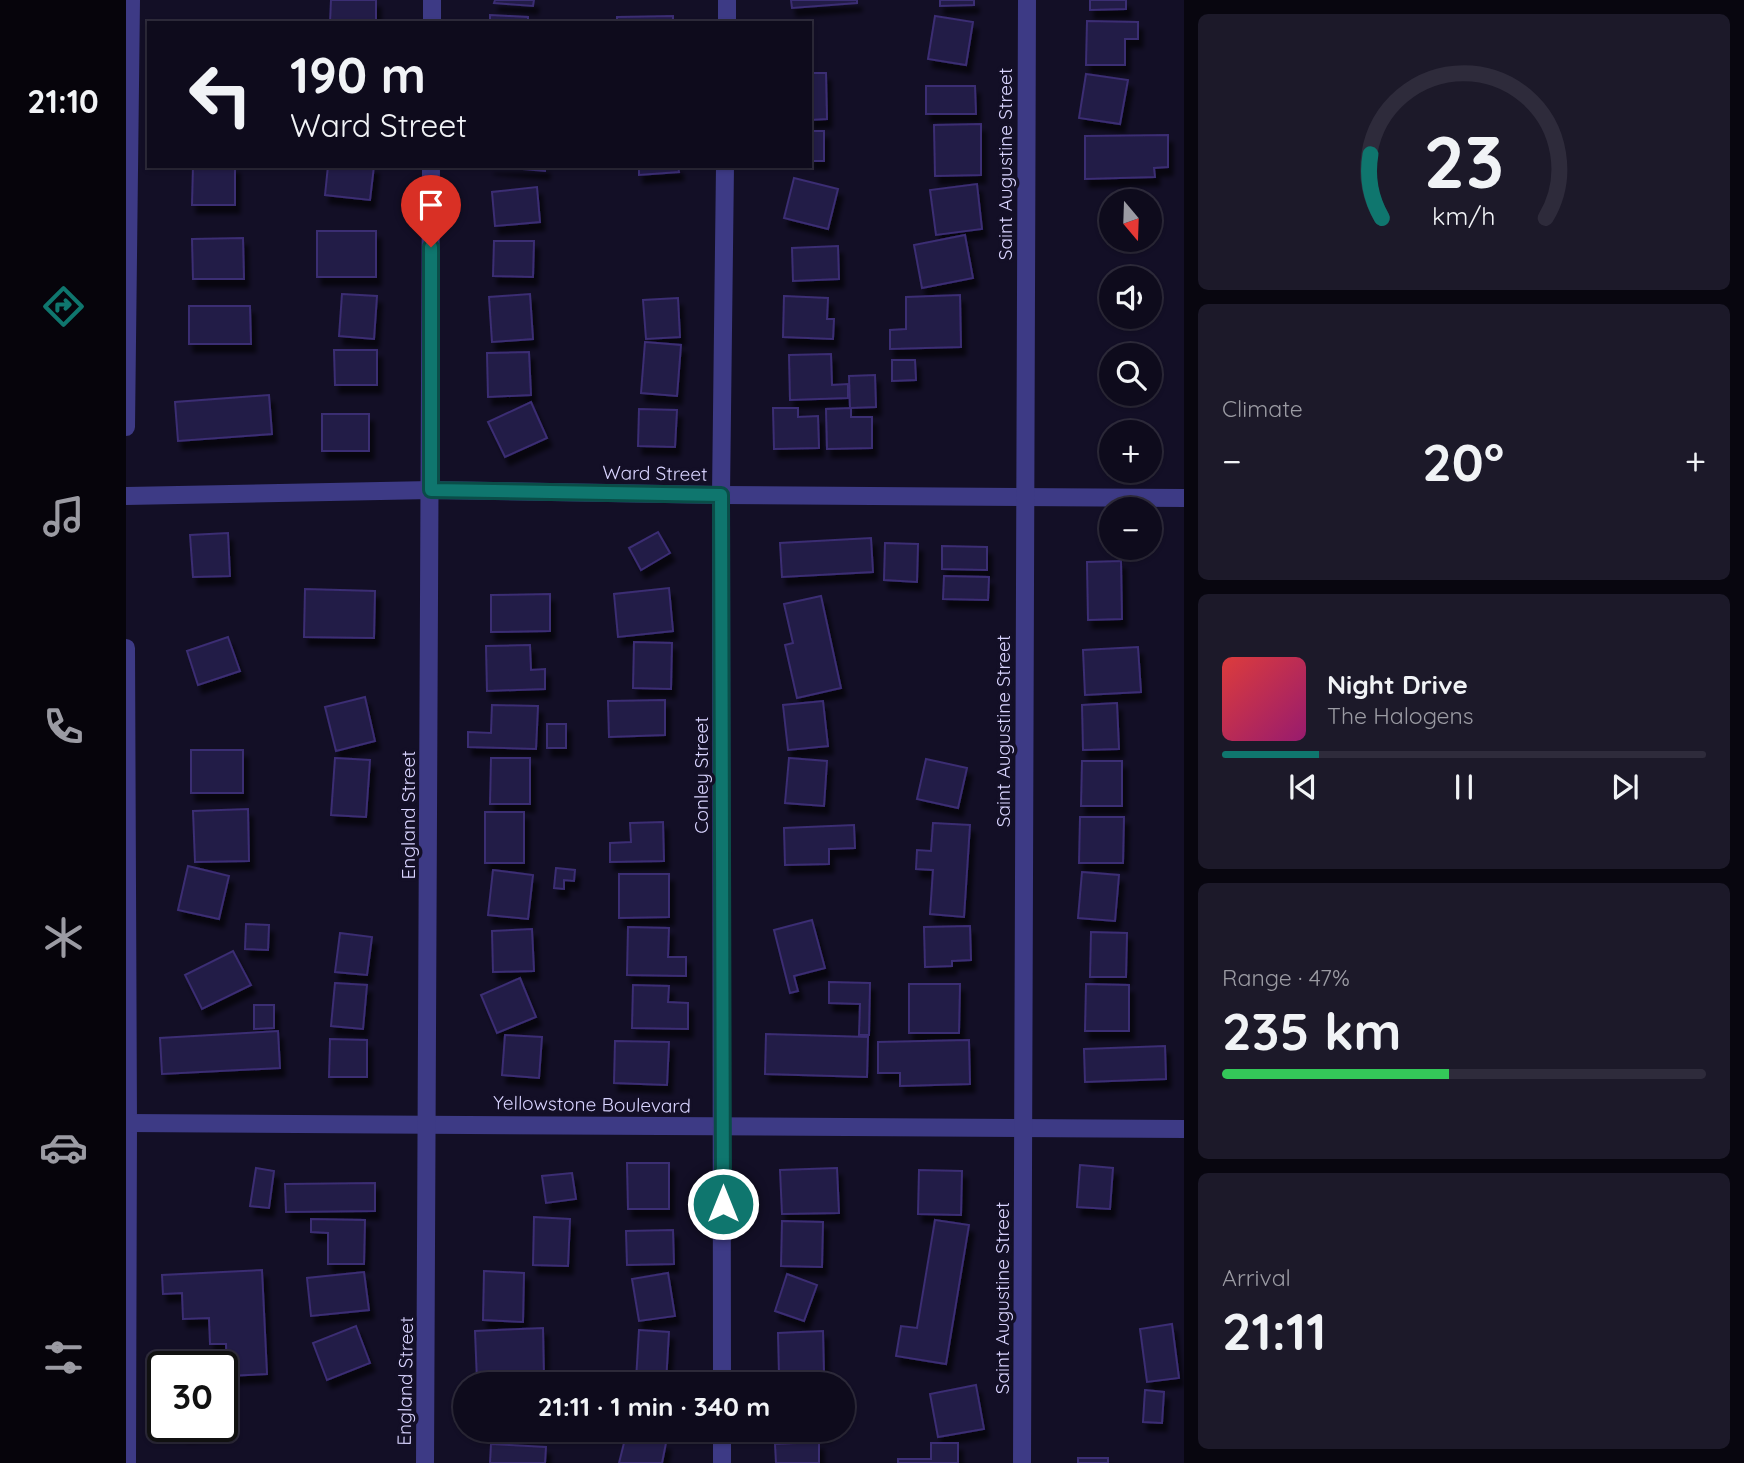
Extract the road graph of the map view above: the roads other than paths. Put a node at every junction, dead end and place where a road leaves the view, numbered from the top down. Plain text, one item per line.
1 (131, 0) edge
2 (432, 0) edge
3 (727, 0) edge
4 (1027, 0) edge
5 (432, 21) edge
6 (727, 21) edge
7 (431, 168) edge
8 (725, 168) edge
9 (126, 427) edge
10 (431, 490) junction
11 (721, 495) junction
12 (126, 496) edge
13 (1024, 498) junction
14 (1184, 498) edge
15 (126, 648) edge
16 (127, 1123) edge
17 (428, 1124) junction
18 (723, 1127) junction
19 (1024, 1127) junction
20 (1184, 1129) edge
21 (722, 1372) edge
22 (722, 1442) edge
23 (127, 1463) edge
24 (425, 1463) edge
25 (722, 1463) edge
26 (1022, 1463) edge

1 - 9 street
2 - 5 street
3 - 6 street
4 - 13 street, Saint Augustine Street
7 - 10 street, England Street
8 - 11 street, Conley Street
10 - 11 street, Ward Street
10 - 12 street, Ward Street
10 - 17 street, England Street
11 - 13 street, Ward Street
11 - 18 street, Conley Street
13 - 14 street, Ward Street
13 - 19 street, Saint Augustine Street
15 - 16 street
16 - 17 street, Yellowstone Boulevard
16 - 23 street
17 - 18 street, Yellowstone Boulevard
17 - 24 street, England Street
18 - 19 street, Yellowstone Boulevard
18 - 21 street, Conley Street
19 - 20 street, Yellowstone Boulevard
19 - 26 street, Saint Augustine Street
22 - 25 street

